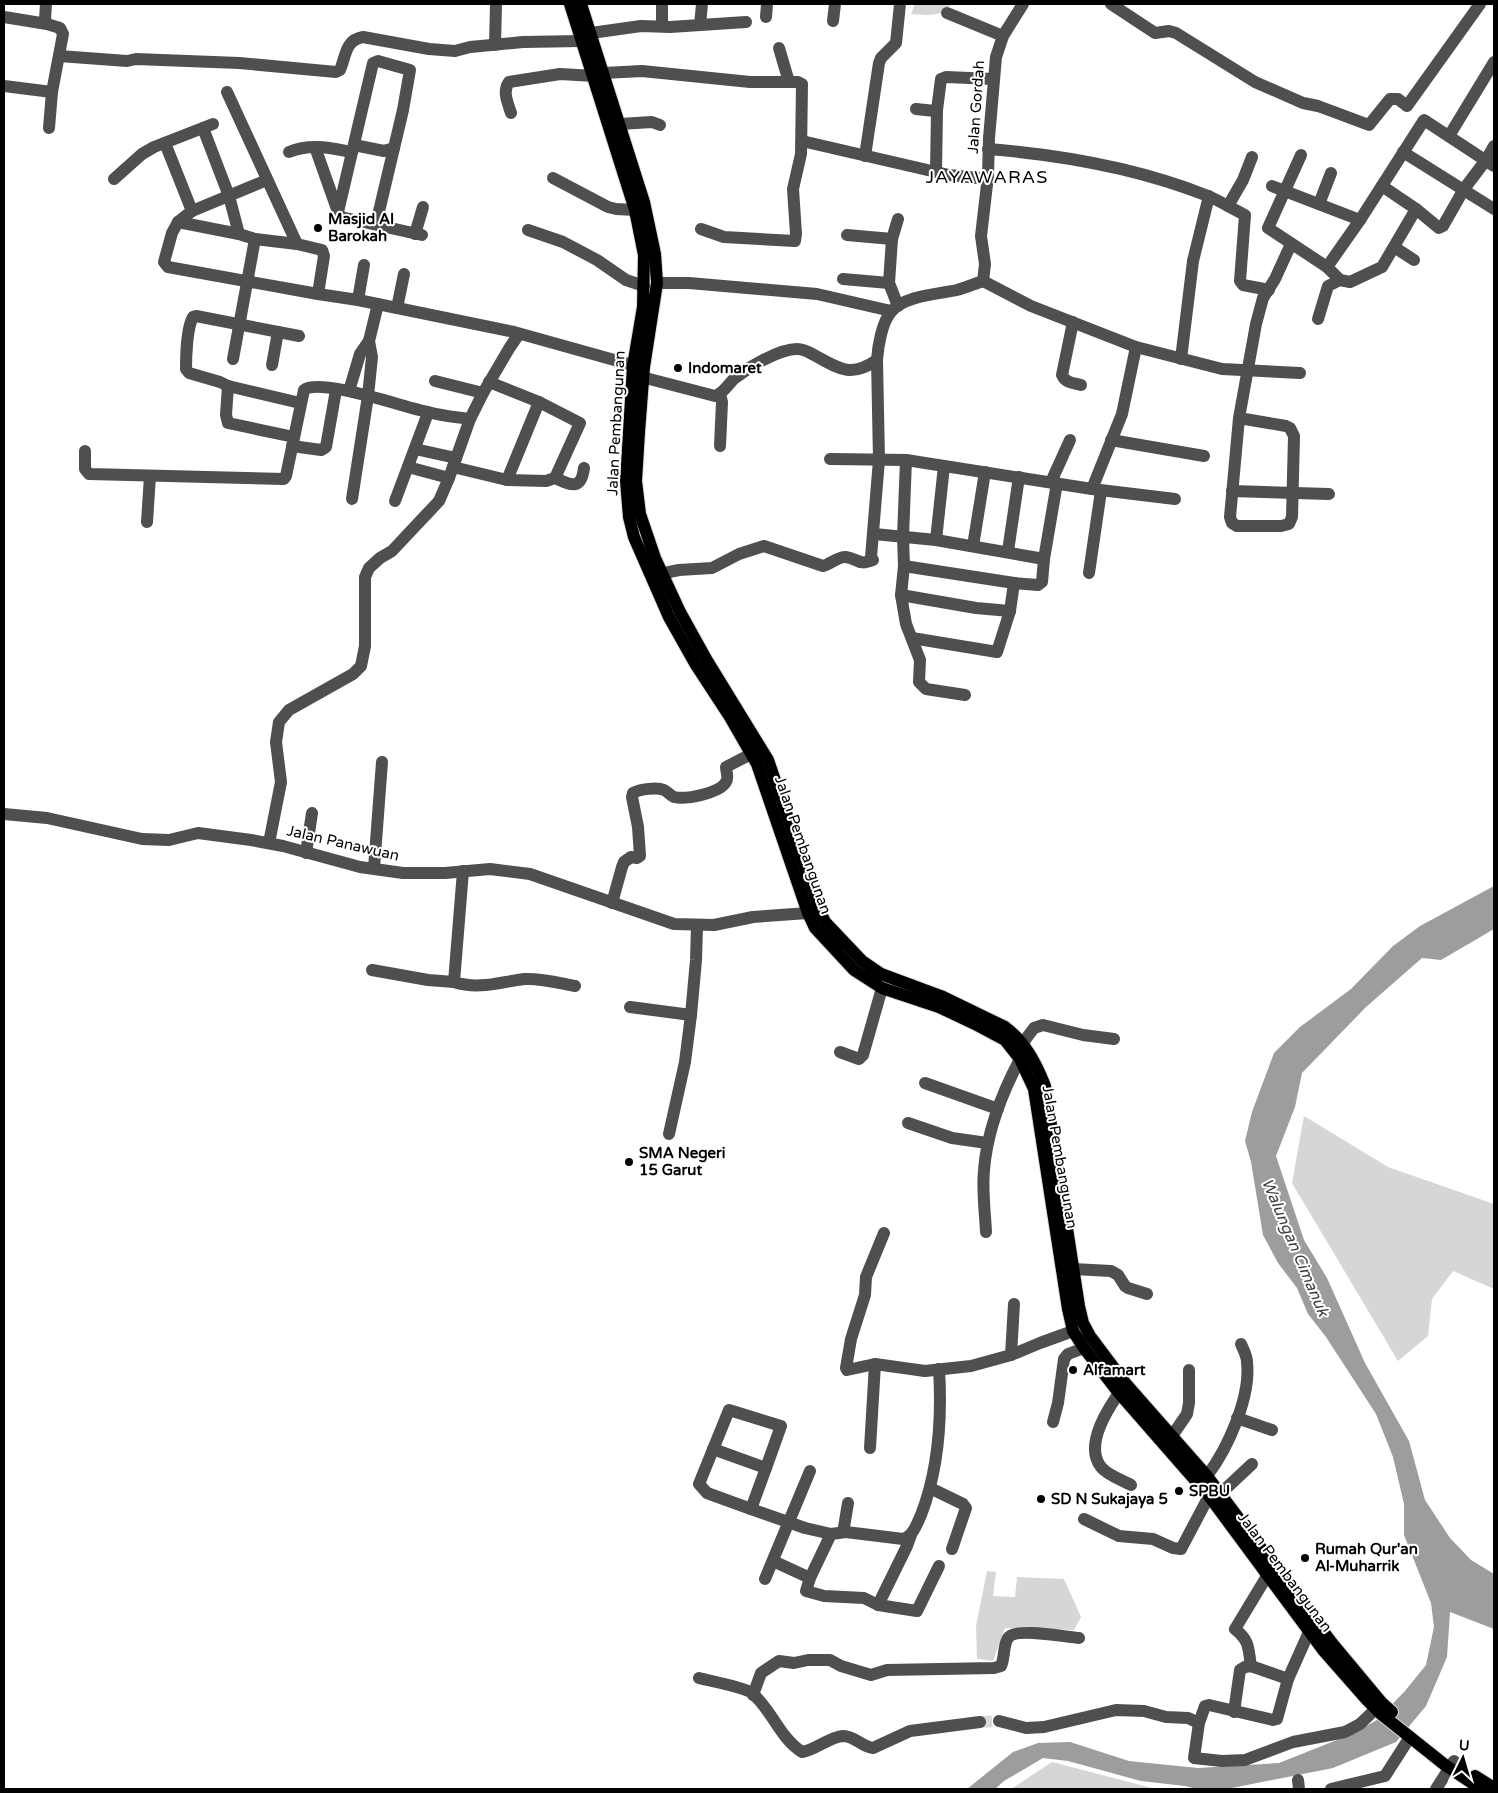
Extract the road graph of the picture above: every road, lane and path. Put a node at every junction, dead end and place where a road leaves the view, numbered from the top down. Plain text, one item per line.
1 (46, 4) edge
2 (496, 4) edge
3 (662, 4) edge
4 (702, 4) edge
5 (767, 4) edge
6 (835, 4) edge
7 (900, 4) edge
8 (1023, 4) edge
9 (1111, 4) edge
10 (1480, 4) edge
11 (575, 5) edge
12 (947, 13) dead end
13 (4, 17) edge
14 (766, 17) dead end
15 (833, 21) dead end
16 (746, 22) dead end
17 (47, 24) junction
18 (700, 25) junction
19 (662, 26) junction
20 (1003, 36) junction
21 (587, 37) junction
22 (387, 42) junction
23 (495, 45) junction
24 (779, 48) dead end
25 (59, 56) junction
26 (382, 62) junction
27 (1494, 62) edge
28 (599, 75) junction
29 (994, 79) junction
30 (789, 82) junction
31 (4, 86) edge
32 (52, 92) junction
33 (227, 92) dead end
34 (916, 109) dead end
35 (937, 110) junction
36 (511, 113) dead end
37 (620, 124) junction
38 (660, 125) dead end
39 (49, 128) dead end
40 (1449, 136) junction
41 (802, 141) junction
42 (165, 143) junction
43 (1494, 146) edge
44 (314, 147) junction
45 (353, 148) junction
46 (394, 148) junction
47 (988, 149) junction
48 (289, 152) dead end
49 (1403, 152) junction
50 (1302, 155) dead end
51 (864, 156) junction
52 (1252, 157) dead end
53 (1490, 163) edge
54 (936, 172) junction
55 (1331, 173) dead end
56 (114, 178) dead end
57 (553, 178) dead end
58 (987, 179) junction
59 (267, 180) junction
60 (1272, 186) dead end
61 (1382, 186) junction
62 (1464, 189) junction
63 (1286, 191) junction
64 (229, 196) junction
65 (1209, 196) junction
66 (1319, 204) junction
67 (1228, 206) junction
68 (423, 207) dead end
69 (1416, 209) junction
70 (1494, 209) edge
71 (635, 210) junction
72 (192, 211) junction
73 (338, 212) junction
74 (898, 219) dead end
75 (1360, 220) junction
76 (178, 222) junction
77 (376, 224) junction
78 (701, 229) dead end
79 (528, 230) dead end
80 (239, 234) junction
81 (847, 235) dead end
82 (255, 239) junction
83 (892, 239) junction
84 (297, 244) junction
85 (1292, 244) junction
86 (1394, 247) junction
87 (1414, 260) dead end
88 (364, 265) dead end
89 (1327, 267) junction
90 (404, 274) dead end
91 (843, 280) dead end
92 (1340, 280) junction
93 (248, 281) junction
94 (982, 281) junction
95 (889, 282) junction
96 (656, 283) junction
97 (644, 286) junction
98 (1269, 290) junction
99 (318, 294) junction
100 (358, 300) junction
101 (378, 304) junction
102 (397, 308) junction
103 (895, 309) junction
104 (647, 314) junction
105 (1318, 319) dead end
106 (1073, 322) junction
107 (240, 324) junction
108 (278, 332) junction
109 (520, 334) junction
110 (299, 336) dead end
111 (369, 341) junction
112 (1136, 347) junction
113 (233, 359) dead end
114 (1181, 359) junction
115 (877, 360) junction
116 (272, 365) dead end
117 (638, 371) junction
118 (1246, 371) junction
119 (1300, 373) dead end
120 (435, 381) dead end
121 (1081, 385) dead end
122 (228, 386) junction
123 (486, 387) junction
124 (336, 390) junction
125 (349, 392) junction
126 (720, 394) junction
127 (368, 396) junction
128 (539, 402) junction
129 (300, 404) junction
130 (428, 413) junction
131 (1238, 418) junction
132 (470, 419) junction
133 (1070, 440) dead end
134 (1111, 440) junction
135 (293, 442) junction
136 (720, 446) dead end
137 (415, 449) junction
138 (86, 451) dead end
139 (1204, 456) dead end
140 (830, 459) dead end
141 (879, 460) junction
142 (906, 460) junction
143 (944, 466) junction
144 (408, 467) junction
145 (452, 468) junction
146 (584, 468) dead end
147 (985, 472) junction
148 (150, 476) junction
149 (1019, 477) junction
150 (555, 478) junction
151 (507, 480) junction
152 (1054, 483) junction
153 (1096, 490) junction
154 (1232, 491) junction
155 (1292, 493) junction
156 (1329, 494) dead end
157 (352, 499) dead end
158 (1175, 499) dead end
159 (395, 500) dead end
160 (147, 522) dead end
161 (874, 534) junction
162 (903, 537) junction
163 (936, 540) junction
164 (973, 546) junction
165 (1008, 551) junction
166 (649, 558) junction
167 (1044, 559) junction
168 (904, 566) junction
169 (1089, 573) dead end
170 (664, 577) junction
171 (1014, 583) junction
172 (902, 595) junction
173 (1010, 611) junction
174 (912, 638) junction
175 (709, 675) junction
176 (965, 695) dead end
177 (751, 754) junction
178 (382, 762) dead end
179 (312, 813) dead end
180 (4, 814) edge
181 (269, 843) junction
182 (306, 853) junction
183 (374, 868) junction
184 (462, 871) junction
185 (612, 903) junction
186 (813, 911) junction
187 (697, 926) junction
188 (372, 970) dead end
189 (454, 982) junction
190 (575, 986) dead end
191 (882, 988) junction
192 (630, 1007) dead end
193 (691, 1014) junction
194 (1114, 1038) dead end
195 (1022, 1044) junction
196 (840, 1052) dead end
197 (1020, 1060) junction
198 (925, 1083) dead end
199 (998, 1109) junction
200 (908, 1123) dead end
201 (669, 1134) dead end
202 (987, 1143) junction
203 (986, 1232) dead end
204 (884, 1233) dead end
205 (1064, 1245) junction
206 (1073, 1269) junction
207 (1147, 1294) dead end
208 (1014, 1304) dead end
209 (1073, 1331) junction
210 (1241, 1344) dead end
211 (1084, 1348) junction
212 (1011, 1355) junction
213 (875, 1364) junction
214 (939, 1369) junction
215 (1189, 1370) dead end
216 (1122, 1388) junction
217 (1237, 1418) junction
218 (1053, 1422) dead end
219 (1272, 1430) dead end
220 (1172, 1436) junction
221 (870, 1448) dead end
222 (713, 1449) junction
223 (1252, 1464) dead end
224 (766, 1468) junction
225 (810, 1472) dead end
226 (1206, 1476) junction
227 (1131, 1485) dead end
228 (930, 1488) junction
229 (1215, 1493) junction
230 (848, 1504) dead end
231 (751, 1509) junction
232 (1084, 1519) dead end
233 (790, 1522) junction
234 (846, 1532) junction
235 (831, 1534) junction
236 (910, 1535) junction
237 (952, 1549) dead end
238 (773, 1562) junction
239 (938, 1566) dead end
240 (1267, 1576) junction
241 (810, 1578) junction
242 (765, 1579) dead end
243 (878, 1605) junction
244 (1309, 1632) junction
245 (1079, 1638) dead end
246 (1251, 1666) junction
247 (699, 1678) dead end
248 (1288, 1679) junction
249 (753, 1695) junction
250 (1382, 1709) junction
251 (1234, 1712) junction
252 (999, 1721) tunnel mouth
253 (980, 1722) tunnel mouth
254 (1199, 1723) junction
255 (1409, 1733) junction
256 (1451, 1765) junction
257 (1494, 1788) edge
258 (1331, 1789) edge
259 (1436, 1789) edge
260 (1481, 1789) edge

1 - 17 street
2 - 23 street
3 - 19 street
4 - 18 street
5 - 14 street
6 - 15 street
7 - 51 street
8 - 20 street, Jalan Gordah
9 - 10 street
11 - 21 main road, Jalan Pembangunan
12 - 20 street
13 - 17 street
16 - 18 street
17 - 25 street
18 - 19 street
19 - 21 street
20 - 29 street, Jalan Gordah
21 - 23 street
21 - 28 main road, Jalan Pembangunan
22 - 23 street
22 - 25 street
22 - 26 street
24 - 30 street
25 - 32 street
26 - 45 street
26 - 46 street
27 - 40 street
28 - 30 street
28 - 36 street
28 - 37 main road, Jalan Pembangunan
28 - 71 main road, Jalan Pembangunan
29 - 35 street
29 - 47 street, Jalan Gordah
30 - 41 street
31 - 32 street
32 - 39 street
33 - 59 street
34 - 35 street
35 - 54 street
37 - 38 street
37 - 96 main road, Jalan Pembangunan
40 - 49 street
40 - 53 street
41 - 51 street
41 - 78 street
42 - 56 street
42 - 64 street
42 - 72 street
43 - 53 street
44 - 45 street
44 - 48 street
44 - 73 street
45 - 46 street
45 - 73 street
46 - 77 street
47 - 58 street, Jalan Gordah
47 - 65 street
49 - 61 street
49 - 62 street
50 - 63 street
51 - 54 street
52 - 67 street
53 - 62 street
54 - 58 street
55 - 66 street
57 - 71 street
58 - 94 street, Jalan Gordah
59 - 64 street
59 - 84 street
60 - 63 street
61 - 69 street
61 - 75 street
62 - 69 street
62 - 70 street
63 - 66 street
63 - 85 street
64 - 72 street
64 - 80 street
65 - 67 street
65 - 114 street
66 - 75 street
67 - 98 street
68 - 77 street
69 - 86 street
71 - 97 main road, Jalan Pembangunan
72 - 76 street
73 - 77 street
74 - 83 street
75 - 89 street
76 - 80 street
76 - 93 street
79 - 97 street
80 - 82 street
81 - 83 street
82 - 84 street
82 - 93 street
83 - 95 street
84 - 99 street
85 - 89 street
85 - 98 street
86 - 87 street
86 - 92 street
88 - 100 street
89 - 92 street
90 - 102 street
91 - 95 street
92 - 105 street
93 - 99 street
93 - 107 street
94 - 103 street
94 - 106 street
95 - 103 street
96 - 103 street
96 - 104 main road, Jalan Pembangunan
97 - 104 main road, Jalan Pembangunan
98 - 118 street
99 - 100 street
100 - 101 street
101 - 102 street
101 - 111 street
102 - 109 street
103 - 115 street
104 - 117 main road, Jalan Pembangunan
106 - 112 street
106 - 121 street
107 - 108 street
107 - 113 street
107 - 122 street
108 - 110 street
108 - 116 street
109 - 117 street
109 - 123 street
111 - 125 street
111 - 127 street
112 - 114 street
112 - 134 street
114 - 118 street
115 - 126 street
115 - 141 street
117 - 126 street
117 - 166 main road, Jalan Pembangunan
118 - 119 street
118 - 131 street
120 - 123 street
122 - 129 street
122 - 135 street
123 - 128 street
123 - 132 street
124 - 125 street
124 - 129 street
124 - 135 street
125 - 127 street
126 - 136 street
127 - 130 street
127 - 157 street
128 - 150 street
128 - 151 street
129 - 135 street
130 - 132 street
130 - 137 street
131 - 154 street
131 - 155 street
132 - 145 street
133 - 152 street
134 - 139 street
134 - 153 street
135 - 148 street
137 - 144 street
137 - 145 street
138 - 148 street
140 - 141 street
141 - 142 street
141 - 161 street
142 - 143 street
142 - 162 street
143 - 147 street
143 - 163 street
144 - 145 street
144 - 159 street
145 - 151 street
145 - 181 street
146 - 150 street
147 - 149 street
147 - 164 street
148 - 160 street
149 - 152 street
149 - 165 street
150 - 151 street
152 - 153 street
152 - 167 street
153 - 158 street
153 - 169 street
154 - 155 street
154 - 155 street
155 - 156 street
161 - 162 street
161 - 170 street
162 - 163 street
162 - 168 street
163 - 164 street
164 - 165 street
165 - 167 street
166 - 170 main road, Jalan Pembangunan
166 - 175 main road, Jalan Pembangunan
167 - 171 street
168 - 171 street
168 - 172 street
170 - 175 main road, Jalan Pembangunan
171 - 173 street
172 - 173 street
172 - 174 street
173 - 174 street
174 - 176 street
175 - 177 main road, Jalan Pembangunan
175 - 186 main road, Jalan Pembangunan
177 - 185 street
177 - 186 main road, Jalan Pembangunan
178 - 183 street
179 - 182 street
180 - 181 street, Jalan Panawuan
181 - 182 street, Jalan Panawuan
182 - 183 street, Jalan Panawuan
183 - 184 street, Jalan Panawuan
184 - 185 street, Jalan Panawuan
184 - 189 street
185 - 187 street, Jalan Panawuan
186 - 187 street, Jalan Panawuan
186 - 191 main road, Jalan Pembangunan
186 - 195 main road, Jalan Pembangunan
187 - 193 street
188 - 189 street
189 - 190 street
191 - 196 street
191 - 197 main road, Jalan Pembangunan
192 - 193 street
193 - 201 street
194 - 195 street
195 - 205 main road, Jalan Pembangunan
197 - 199 street
197 - 205 main road, Jalan Pembangunan
198 - 199 street
199 - 202 street
200 - 202 street
202 - 203 street
204 - 213 street
205 - 206 main road, Jalan Pembangunan
205 - 209 main road, Jalan Pembangunan
206 - 207 street
206 - 216 main road, Jalan Pembangunan
208 - 212 street
209 - 211 main road, Jalan Pembangunan
209 - 212 street
210 - 217 street
211 - 216 main road, Jalan Pembangunan
211 - 218 street
212 - 214 street
213 - 214 street
213 - 221 street
214 - 228 street
215 - 220 street
216 - 220 main road, Jalan Pembangunan
216 - 227 street
216 - 229 main road, Jalan Pembangunan
217 - 219 street
217 - 226 street
220 - 226 main road, Jalan Pembangunan
222 - 224 street
222 - 224 street
222 - 231 street
223 - 229 street
224 - 231 street
225 - 233 street
226 - 229 main road, Jalan Pembangunan
228 - 236 street
228 - 237 street
229 - 232 street
229 - 240 main road, Jalan Pembangunan
229 - 250 main road, Jalan Pembangunan
230 - 234 street
231 - 233 street
233 - 235 street
233 - 238 street
234 - 235 street
234 - 236 street
235 - 241 street
236 - 243 street
238 - 241 street
238 - 242 street
239 - 243 street
240 - 244 main road, Jalan Pembangunan
240 - 246 street
241 - 243 street
244 - 248 street
244 - 250 main road, Jalan Pembangunan
245 - 249 street
246 - 248 street
246 - 251 street
247 - 249 street
248 - 251 street
249 - 253 street
250 - 254 street
250 - 255 main road, Jalan Pembangunan
251 - 254 street
252 - 254 street
255 - 256 main road, Jalan Pembangunan
255 - 258 street
256 - 257 main road, Jalan Pembangunan
256 - 259 street
256 - 260 main road, Jalan Pembangunan

